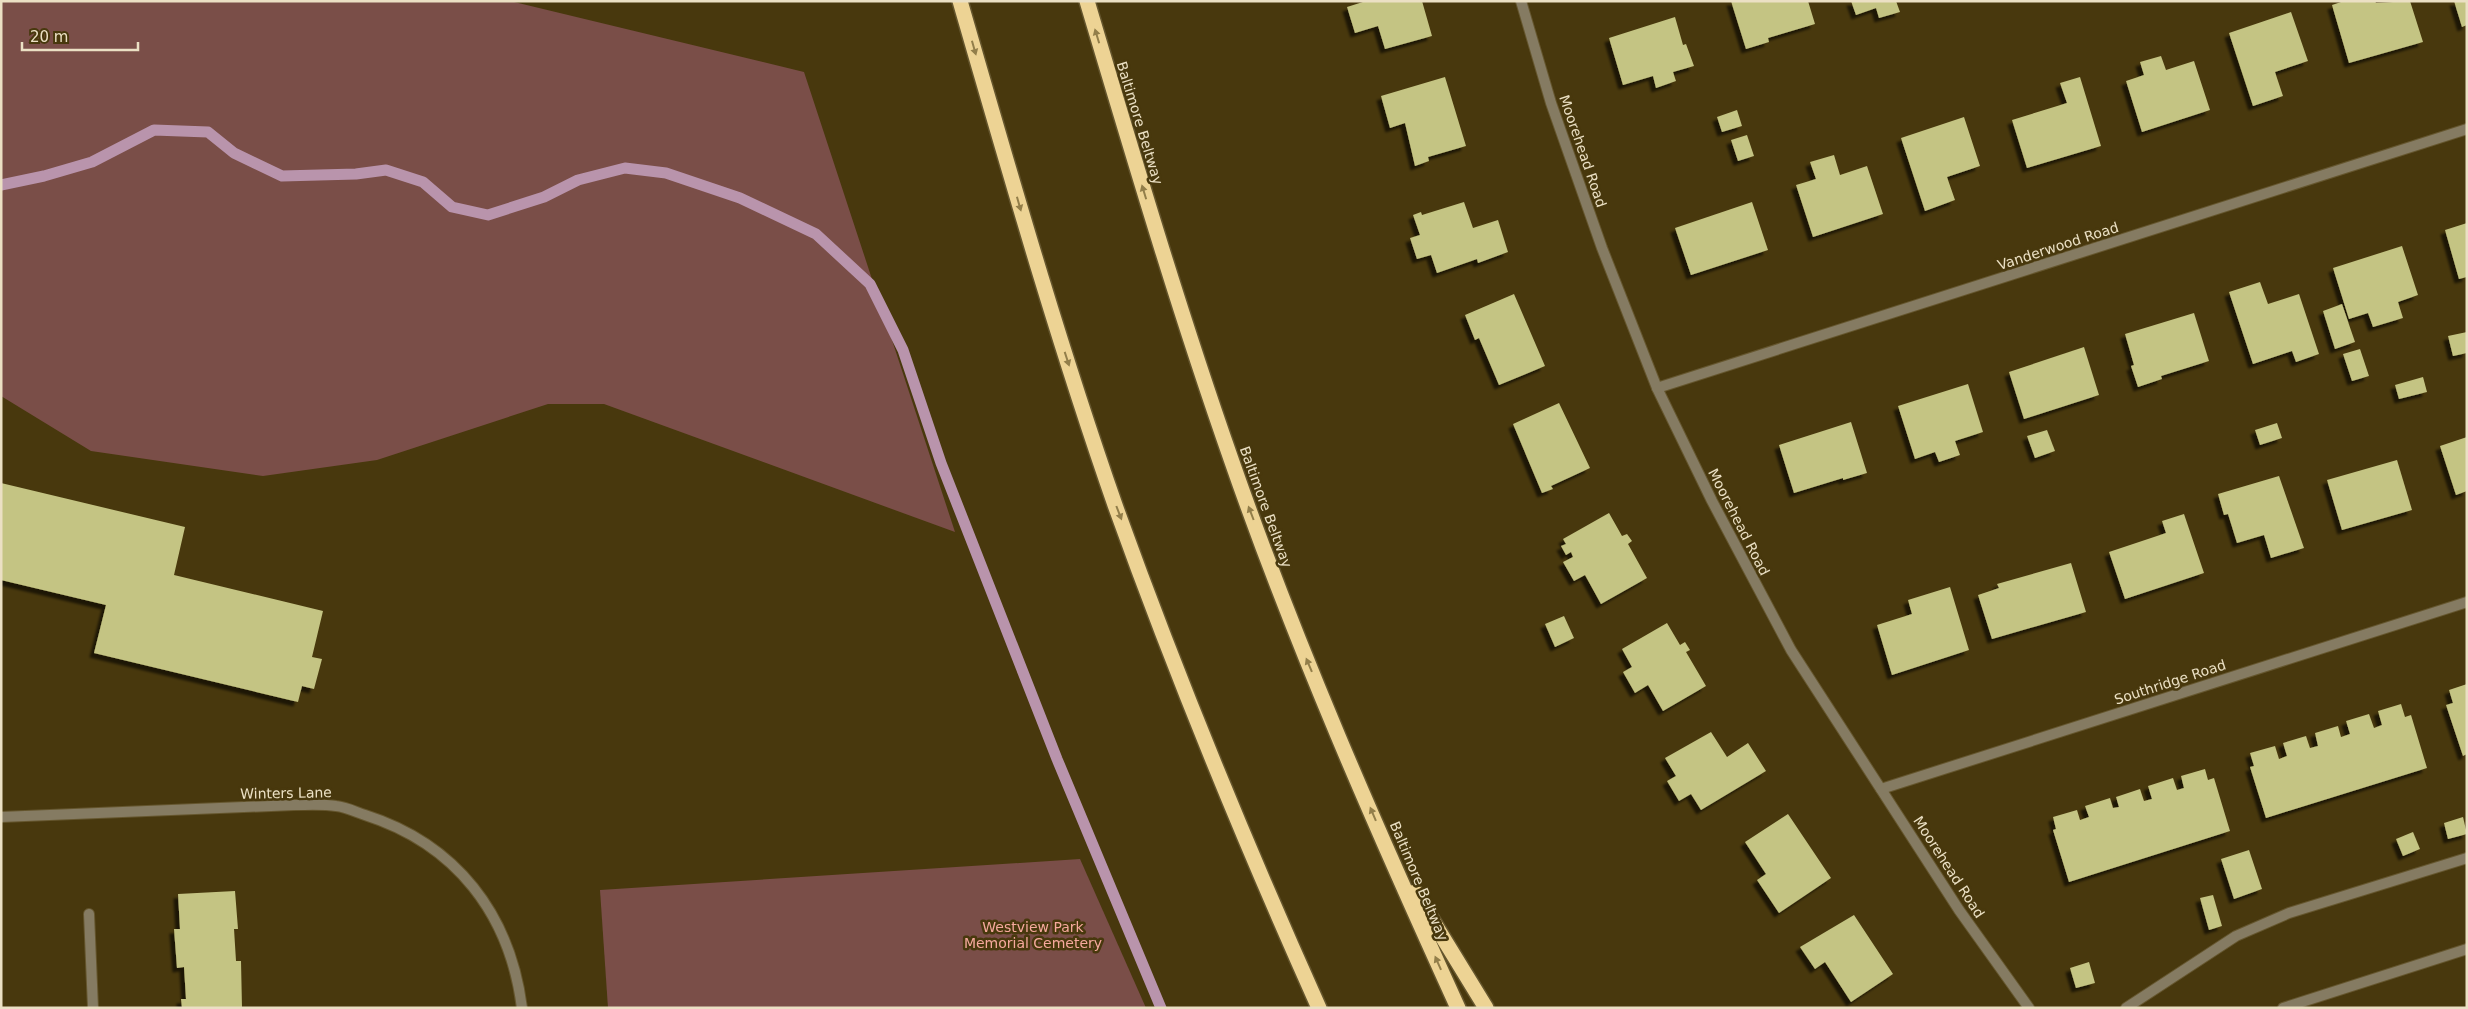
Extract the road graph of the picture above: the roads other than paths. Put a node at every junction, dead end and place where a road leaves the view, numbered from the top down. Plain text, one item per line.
1 (960, 1) edge
2 (1087, 1) edge
3 (1521, 1) edge
4 (2467, 129) edge
5 (1657, 388) junction
6 (2467, 602) edge
7 (1881, 788) junction
8 (1, 816) edge
9 (1388, 850) junction
10 (2467, 858) edge
11 (89, 914) dead end
12 (2467, 949) edge
13 (93, 1008) edge
14 (522, 1008) edge
15 (1319, 1008) edge
16 (1458, 1008) edge
17 (1486, 1008) edge
18 (2029, 1008) edge
19 (2126, 1008) edge
20 (2283, 1008) edge

1 -> 15 highway
9 -> 2 highway, Baltimore Beltway
3 - 5 street, Moorehead Road
4 - 5 street, Vanderwood Road
5 - 7 street, Moorehead Road
6 - 7 street, Southridge Road
7 - 18 street, Moorehead Road
8 - 14 street, Winters Lane
16 -> 9 highway, Baltimore Beltway
9 - 17 highway
10 - 19 street
11 - 13 street
12 - 20 street

